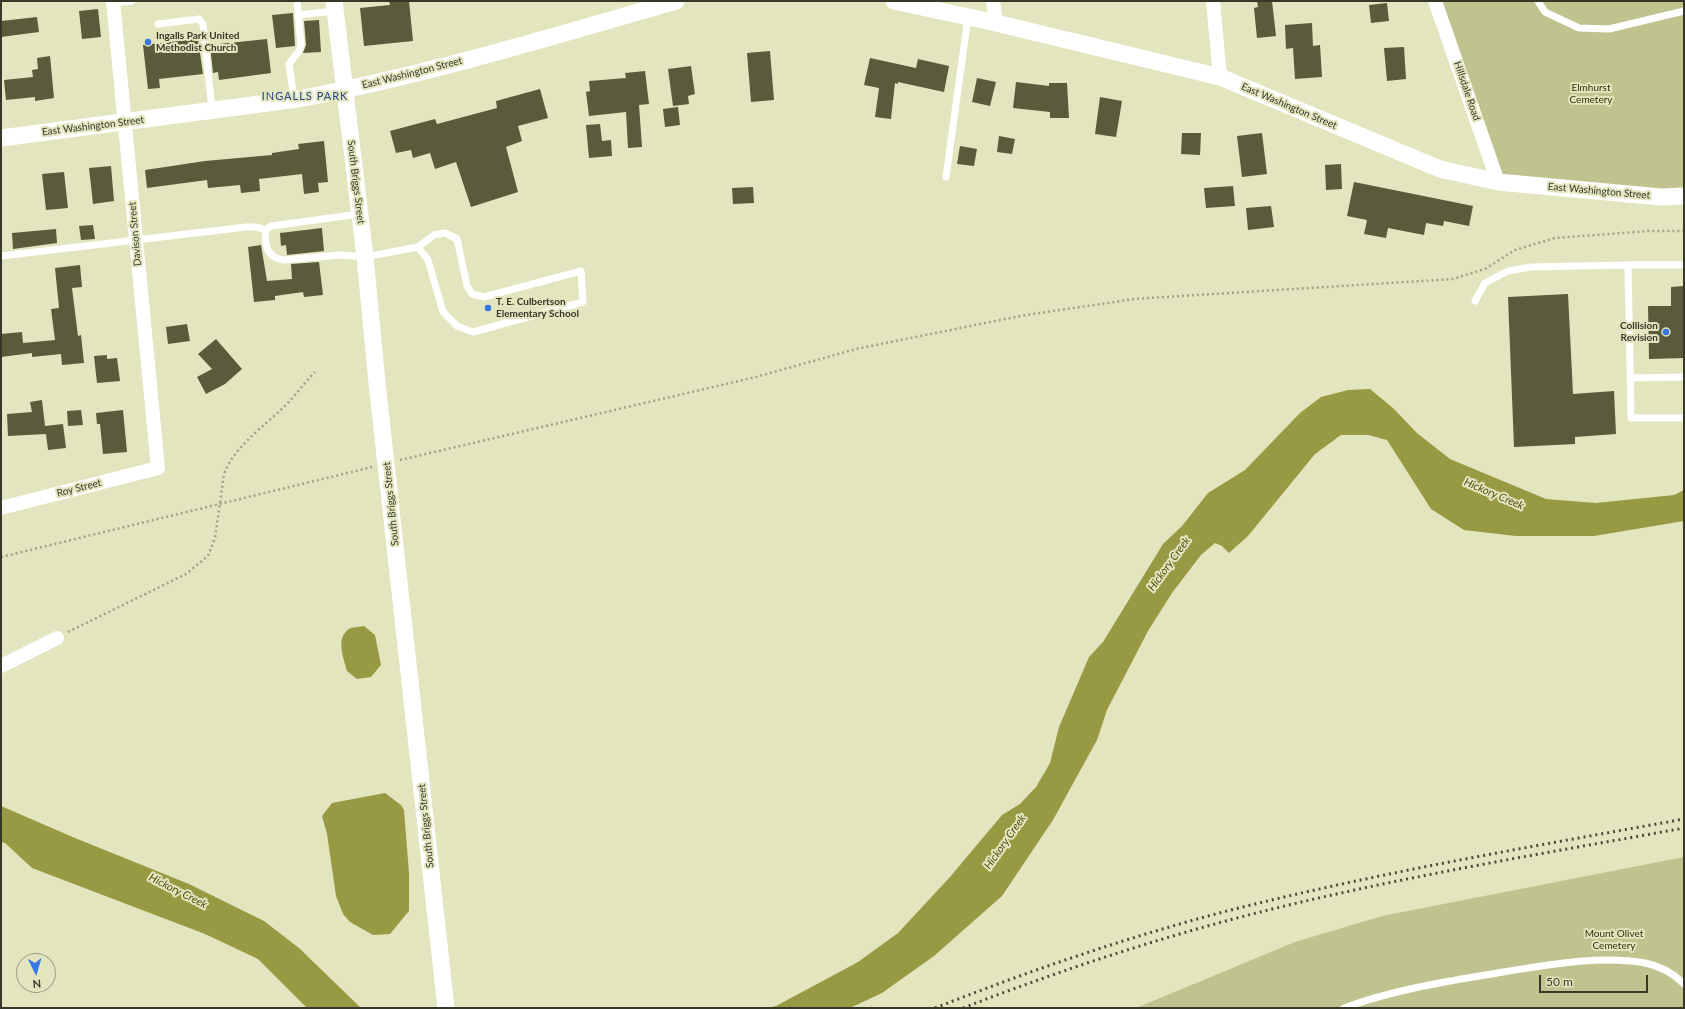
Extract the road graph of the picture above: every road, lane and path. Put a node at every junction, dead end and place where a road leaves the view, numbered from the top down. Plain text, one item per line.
1 (132, 1) edge
2 (296, 1) edge
3 (676, 1) edge
4 (894, 1) edge
5 (993, 1) edge
6 (1213, 1) edge
7 (1435, 1) edge
8 (1538, 1) edge
9 (113, 2) edge
10 (334, 6) edge
11 (1684, 12) edge
12 (298, 15) junction
13 (968, 17) junction
14 (996, 23) junction
15 (158, 24) dead end
16 (1220, 77) junction
17 (344, 90) junction
18 (294, 99) junction
19 (212, 110) junction
20 (125, 122) junction
21 (1, 138) edge
22 (946, 177) dead end
23 (1498, 182) junction
24 (1684, 196) edge
25 (360, 214) junction
26 (266, 230) junction
27 (1684, 231) edge
28 (136, 240) junction
29 (418, 247) junction
30 (1, 256) edge
31 (365, 257) junction
32 (1628, 265) junction
33 (1684, 265) edge
34 (1475, 301) dead end
35 (315, 372) dead end
36 (1684, 377) edge
37 (1630, 378) junction
38 (1684, 418) edge
39 (398, 460) dead end
40 (375, 466) dead end
41 (158, 468) joint
42 (1, 508) edge
43 (1, 557) edge
44 (56, 638) joint
45 (1, 666) edge
46 (1684, 984) edge
47 (446, 1008) edge
48 (1344, 1008) edge

1 - 9 lane
2 - 12 lane
3 - 17 street, East Washington Street
4 - 13 street, East Washington Street
5 - 14 street
6 - 16 street
7 - 23 street, Hillsdale Road
8 - 11 lane
9 - 20 street, Davison Street
10 - 12 lane
10 - 17 street, South Briggs Street
12 - 18 lane
13 - 14 street, East Washington Street
13 - 22 lane
14 - 16 street, East Washington Street
15 - 19 lane
16 - 23 street, East Washington Street
17 - 18 street, East Washington Street
17 - 25 street, South Briggs Street
18 - 19 street, East Washington Street
19 - 20 street, East Washington Street
20 - 21 street, East Washington Street
20 - 28 street, Davison Street
23 - 24 street, East Washington Street
25 - 26 lane
25 - 31 street, South Briggs Street
26 - 28 lane
26 - 31 lane
27 - 39 path
28 - 30 lane
28 - 41 street, Davison Street
29 - 29 lane
29 - 31 lane
31 - 47 street, South Briggs Street
32 - 33 lane
32 - 34 lane
32 - 37 lane
35 - 44 path
36 - 37 lane
37 - 38 lane
40 - 43 path
41 - 42 street, Roy Street
44 - 45 street
46 - 48 lane

